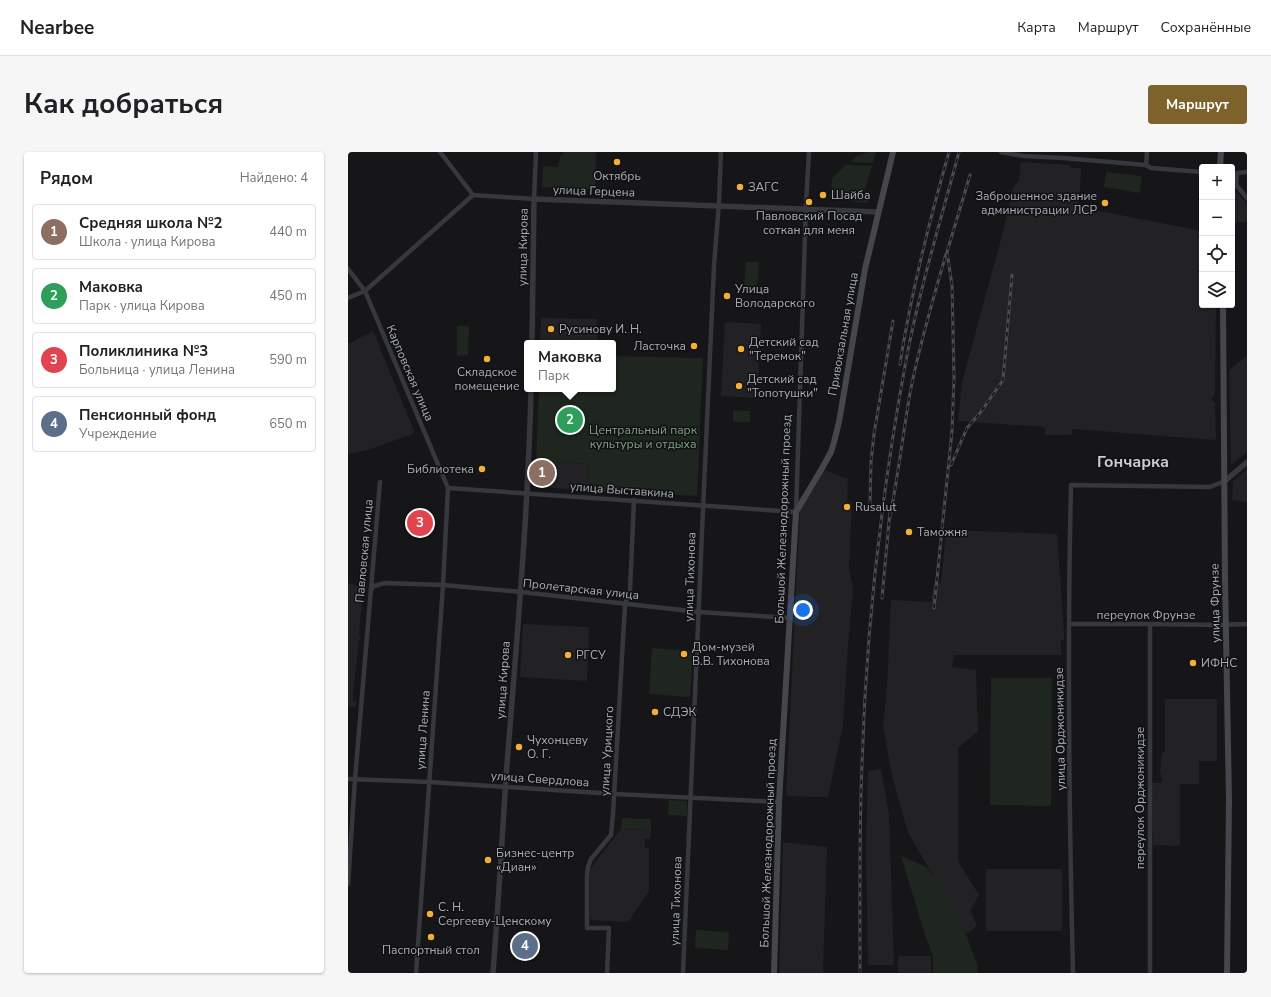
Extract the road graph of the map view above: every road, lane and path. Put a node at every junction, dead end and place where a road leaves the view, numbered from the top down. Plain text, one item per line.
1 (440, 152) edge
2 (536, 152) edge
3 (721, 152) edge
4 (809, 152) edge
5 (893, 152) edge
6 (1001, 152) edge
7 (1063, 152) edge
8 (1147, 152) edge
9 (1221, 152) edge
10 (1063, 158) junction
11 (1220, 164) edge
12 (1146, 165) junction
13 (1199, 172) edge
14 (1247, 172) edge
15 (1235, 181) edge
16 (1235, 186) edge
17 (473, 195) junction
18 (1247, 198) edge
19 (534, 199) junction
20 (719, 207) junction
21 (806, 210) junction
22 (878, 212) junction
23 (348, 269) edge
24 (365, 291) junction
25 (348, 298) edge
26 (1223, 308) edge
27 (532, 340) edge
28 (531, 392) edge
29 (1247, 462) edge
30 (1225, 481) junction
31 (380, 482) dead end
32 (448, 488) junction
33 (527, 493) junction
34 (634, 500) junction
35 (703, 505) junction
36 (796, 512) junction
37 (443, 585) junction
38 (371, 590) junction
39 (521, 592) junction
40 (625, 604) junction
41 (698, 612) junction
42 (790, 618) junction
43 (1069, 624) junction
44 (1150, 624) junction
45 (1247, 624) edge
46 (1226, 625) junction
47 (348, 779) edge
48 (355, 779) junction
49 (429, 782) junction
50 (506, 786) junction
51 (615, 794) junction
52 (691, 798) junction
53 (779, 802) junction
54 (348, 884) edge
55 (416, 973) edge
56 (493, 973) edge
57 (607, 973) edge
58 (683, 973) edge
59 (774, 973) edge
60 (1073, 973) edge
61 (1150, 973) edge
62 (1227, 973) edge

1 - 17 street
2 - 19 street, улица Кирова
3 - 20 street, улица Тихонова
4 - 21 street, Большой Железнодорожный проезд
5 - 22 main road, Привокзальная улица
6 - 10 street
7 - 10 street
8 - 12 street
9 - 11 main road
10 - 12 street
12 - 13 street
14 - 15 street
16 - 18 street
17 - 19 street, улица Герцена
17 - 24 street
19 - 20 street, улица Герцена
19 - 27 street, улица Кирова
20 - 21 street, улица Герцена
20 - 35 street, улица Тихонова
21 - 22 street, улица Герцена
21 - 36 street, Большой Железнодорожный проезд
22 - 36 main road, Привокзальная улица
23 - 24 street, Карповская улица
24 - 25 street
24 - 32 street, Карповская улица
26 - 30 main road, улица Фрунзе
28 - 33 street, улица Кирова
29 - 30 street
30 - 43 street, улица Орджоникидзе
30 - 46 main road, улица Фрунзе
31 - 38 street, Павловская улица
32 - 33 street, улица Выставкина
32 - 37 street, улица Ленина
33 - 34 street, улица Выставкина
33 - 39 street, улица Кирова
34 - 35 street, улица Выставкина
34 - 40 street, улица Урицкого
35 - 36 street, улица Выставкина
35 - 41 street, улица Тихонова
36 - 42 main road, Большой Железнодорожный проезд
37 - 38 street, Пролетарская улица
37 - 39 street, Пролетарская улица
37 - 49 street, улица Ленина
38 - 48 street, Павловская улица
39 - 40 street, Пролетарская улица
39 - 50 street, улица Кирова
40 - 41 street, Пролетарская улица
40 - 51 street, улица Урицкого
41 - 42 street, Пролетарская улица
41 - 52 street, улица Тихонова
42 - 53 main road, Большой Железнодорожный проезд
43 - 44 street, переулок Фрунзе
43 - 60 street, улица Орджоникидзе
44 - 46 street, переулок Фрунзе
44 - 61 street, переулок Орджоникидзе
45 - 46 street, переулок Фрунзе
46 - 62 main road, улица Фрунзе
47 - 48 street, улица Свердлова
48 - 49 street, улица Свердлова
48 - 54 street, Павловская улица
49 - 50 street, улица Свердлова
49 - 55 street, улица Ленина
50 - 51 street, улица Свердлова
50 - 56 street, улица Кирова
51 - 52 street, улица Свердлова
51 - 57 street, улица Урицкого
52 - 53 street, улица Свердлова
52 - 58 street, улица Тихонова
53 - 59 main road, Большой Железнодорожный проезд

